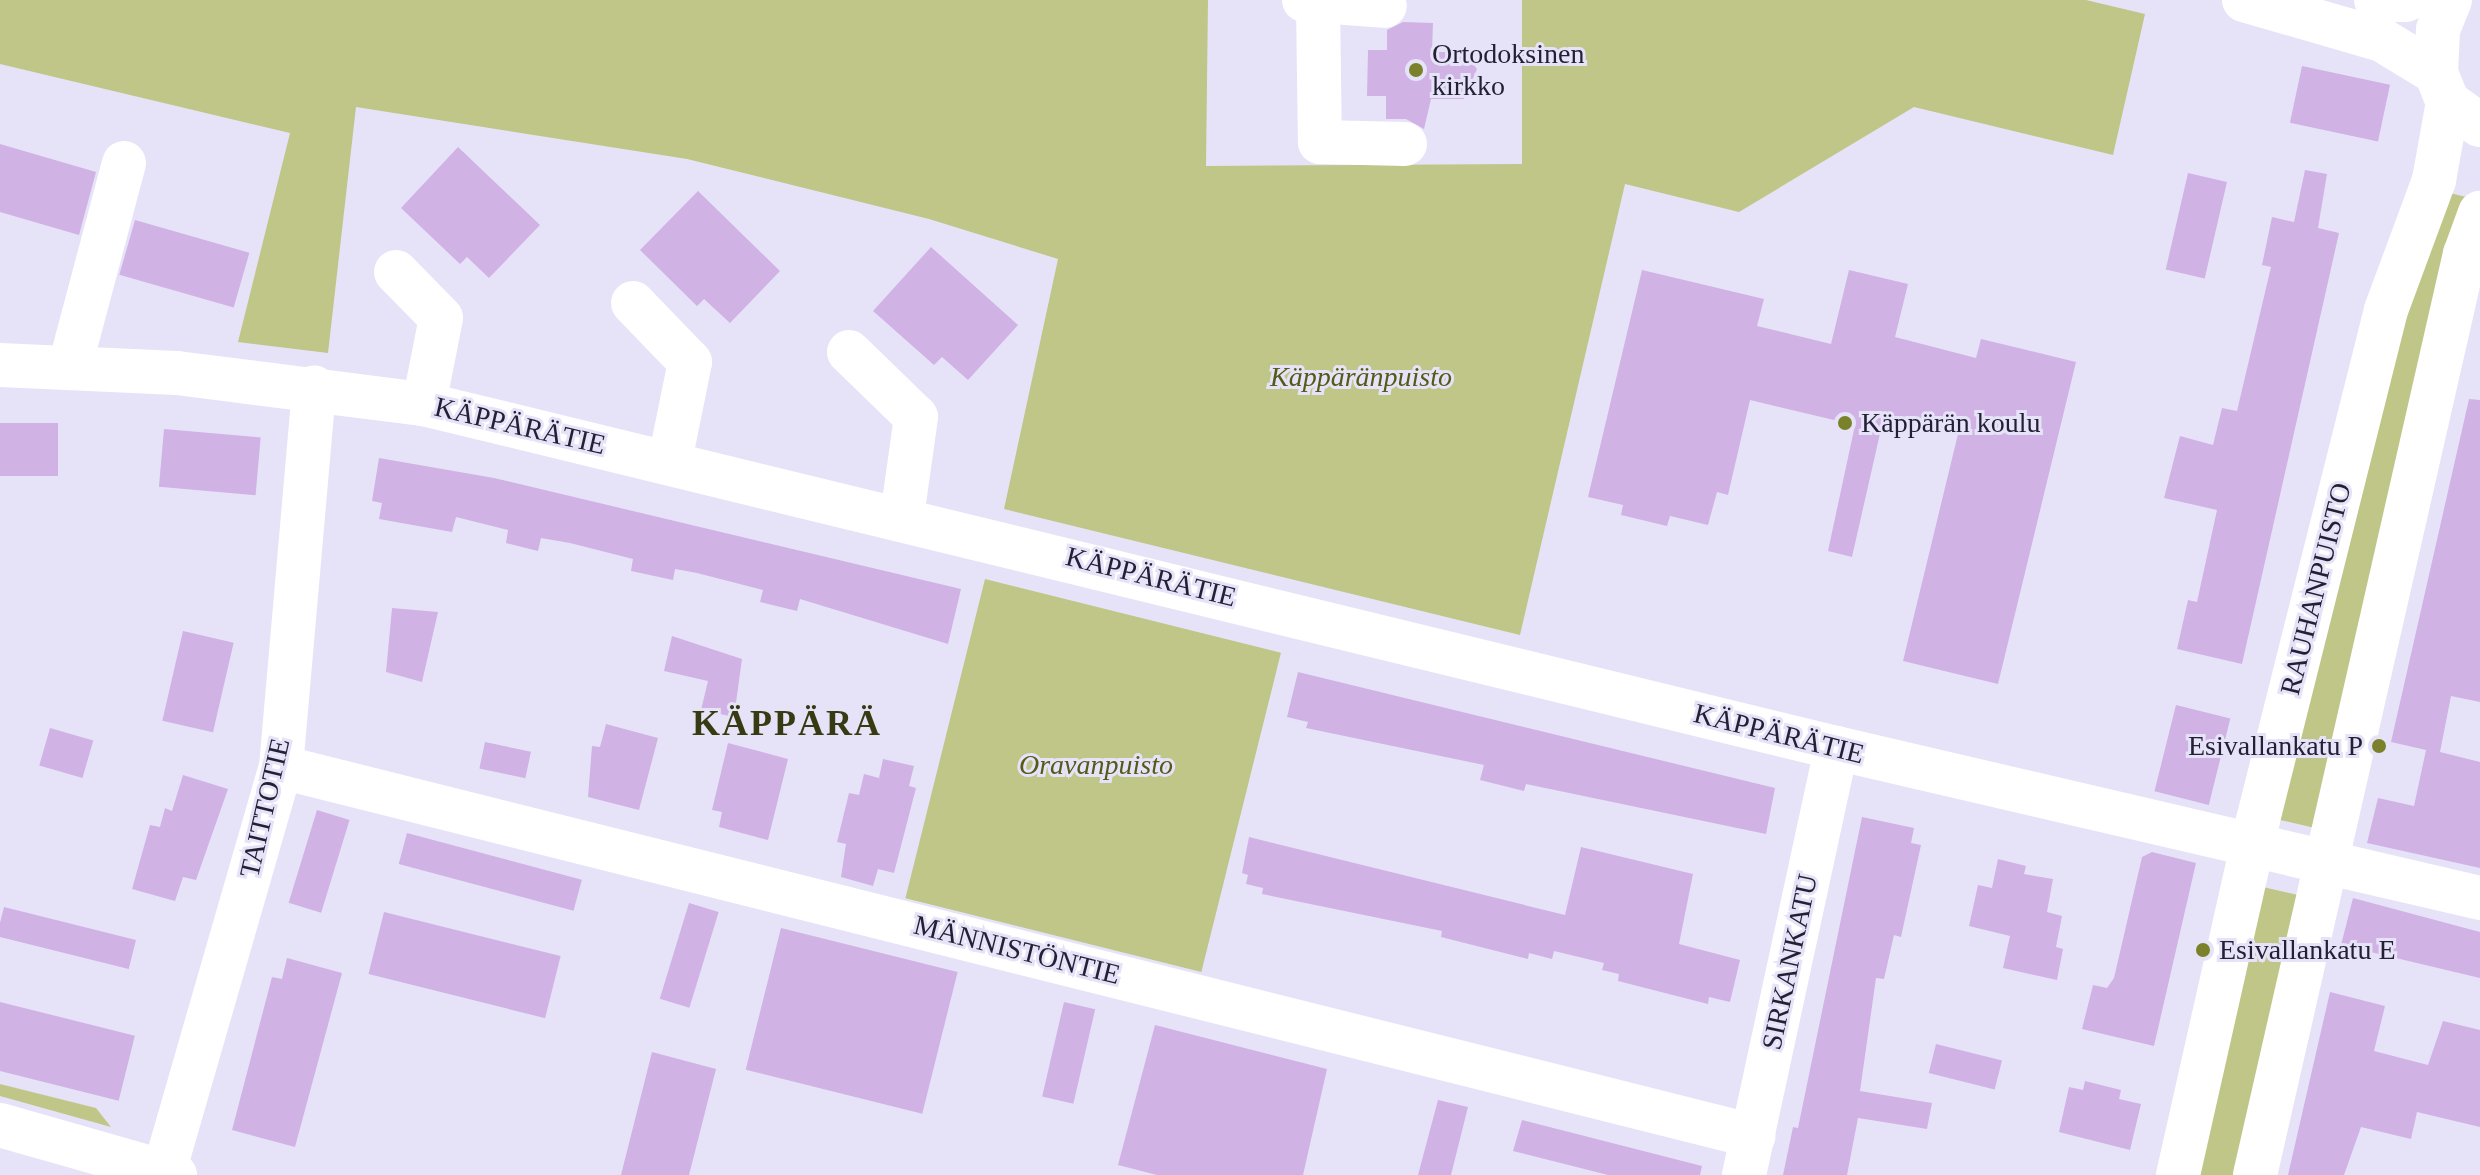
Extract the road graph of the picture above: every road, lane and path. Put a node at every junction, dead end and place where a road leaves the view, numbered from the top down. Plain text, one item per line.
1 (2244, 0) edge
2 (2376, 0) edge
3 (2406, 0) edge
4 (2450, 0) edge
5 (1311, 3) edge
6 (1385, 6) dead end
7 (2455, 100) edge
8 (1405, 144) dead end
9 (124, 163) dead end
10 (2480, 213) edge
11 (396, 272) dead end
12 (633, 303) dead end
13 (849, 352) dead end
14 (0, 365) edge
15 (70, 366) junction
16 (314, 387) junction
17 (424, 404) junction
18 (670, 460) junction
19 (902, 517) junction
20 (1836, 748) junction
21 (281, 767) junction
22 (2290, 855) junction
23 (2480, 898) edge
24 (0, 1125) edge
25 (1748, 1155) edge
26 (168, 1174) edge
27 (2178, 1175) edge
28 (2255, 1175) edge

1 - 7 street
2 - 3 street
4 - 7 street, RAUHANPUISTO
5 - 6 street
5 - 8 street
7 - 22 street, RAUHANPUISTO
9 - 15 street
10 - 22 street, RAUHANPUISTO
11 - 17 street
12 - 18 street
13 - 19 street
14 - 15 street, KÄPPÄRÄTIE
15 - 16 street, KÄPPÄRÄTIE
16 - 17 street, KÄPPÄRÄTIE
16 - 21 street, TAITTOTIE
17 - 18 street, KÄPPÄRÄTIE
18 - 19 street, KÄPPÄRÄTIE
19 - 20 street, KÄPPÄRÄTIE
20 - 22 street, KÄPPÄRÄTIE
20 - 25 street, SIRKANKATU
21 - 25 street, MÄNNISTÖNTIE
21 - 26 street, TAITTOTIE
22 - 23 street, KÄPPÄRÄTIE
22 - 27 street, RAUHANPUISTO
22 - 28 street, RAUHANPUISTO
24 - 26 street

